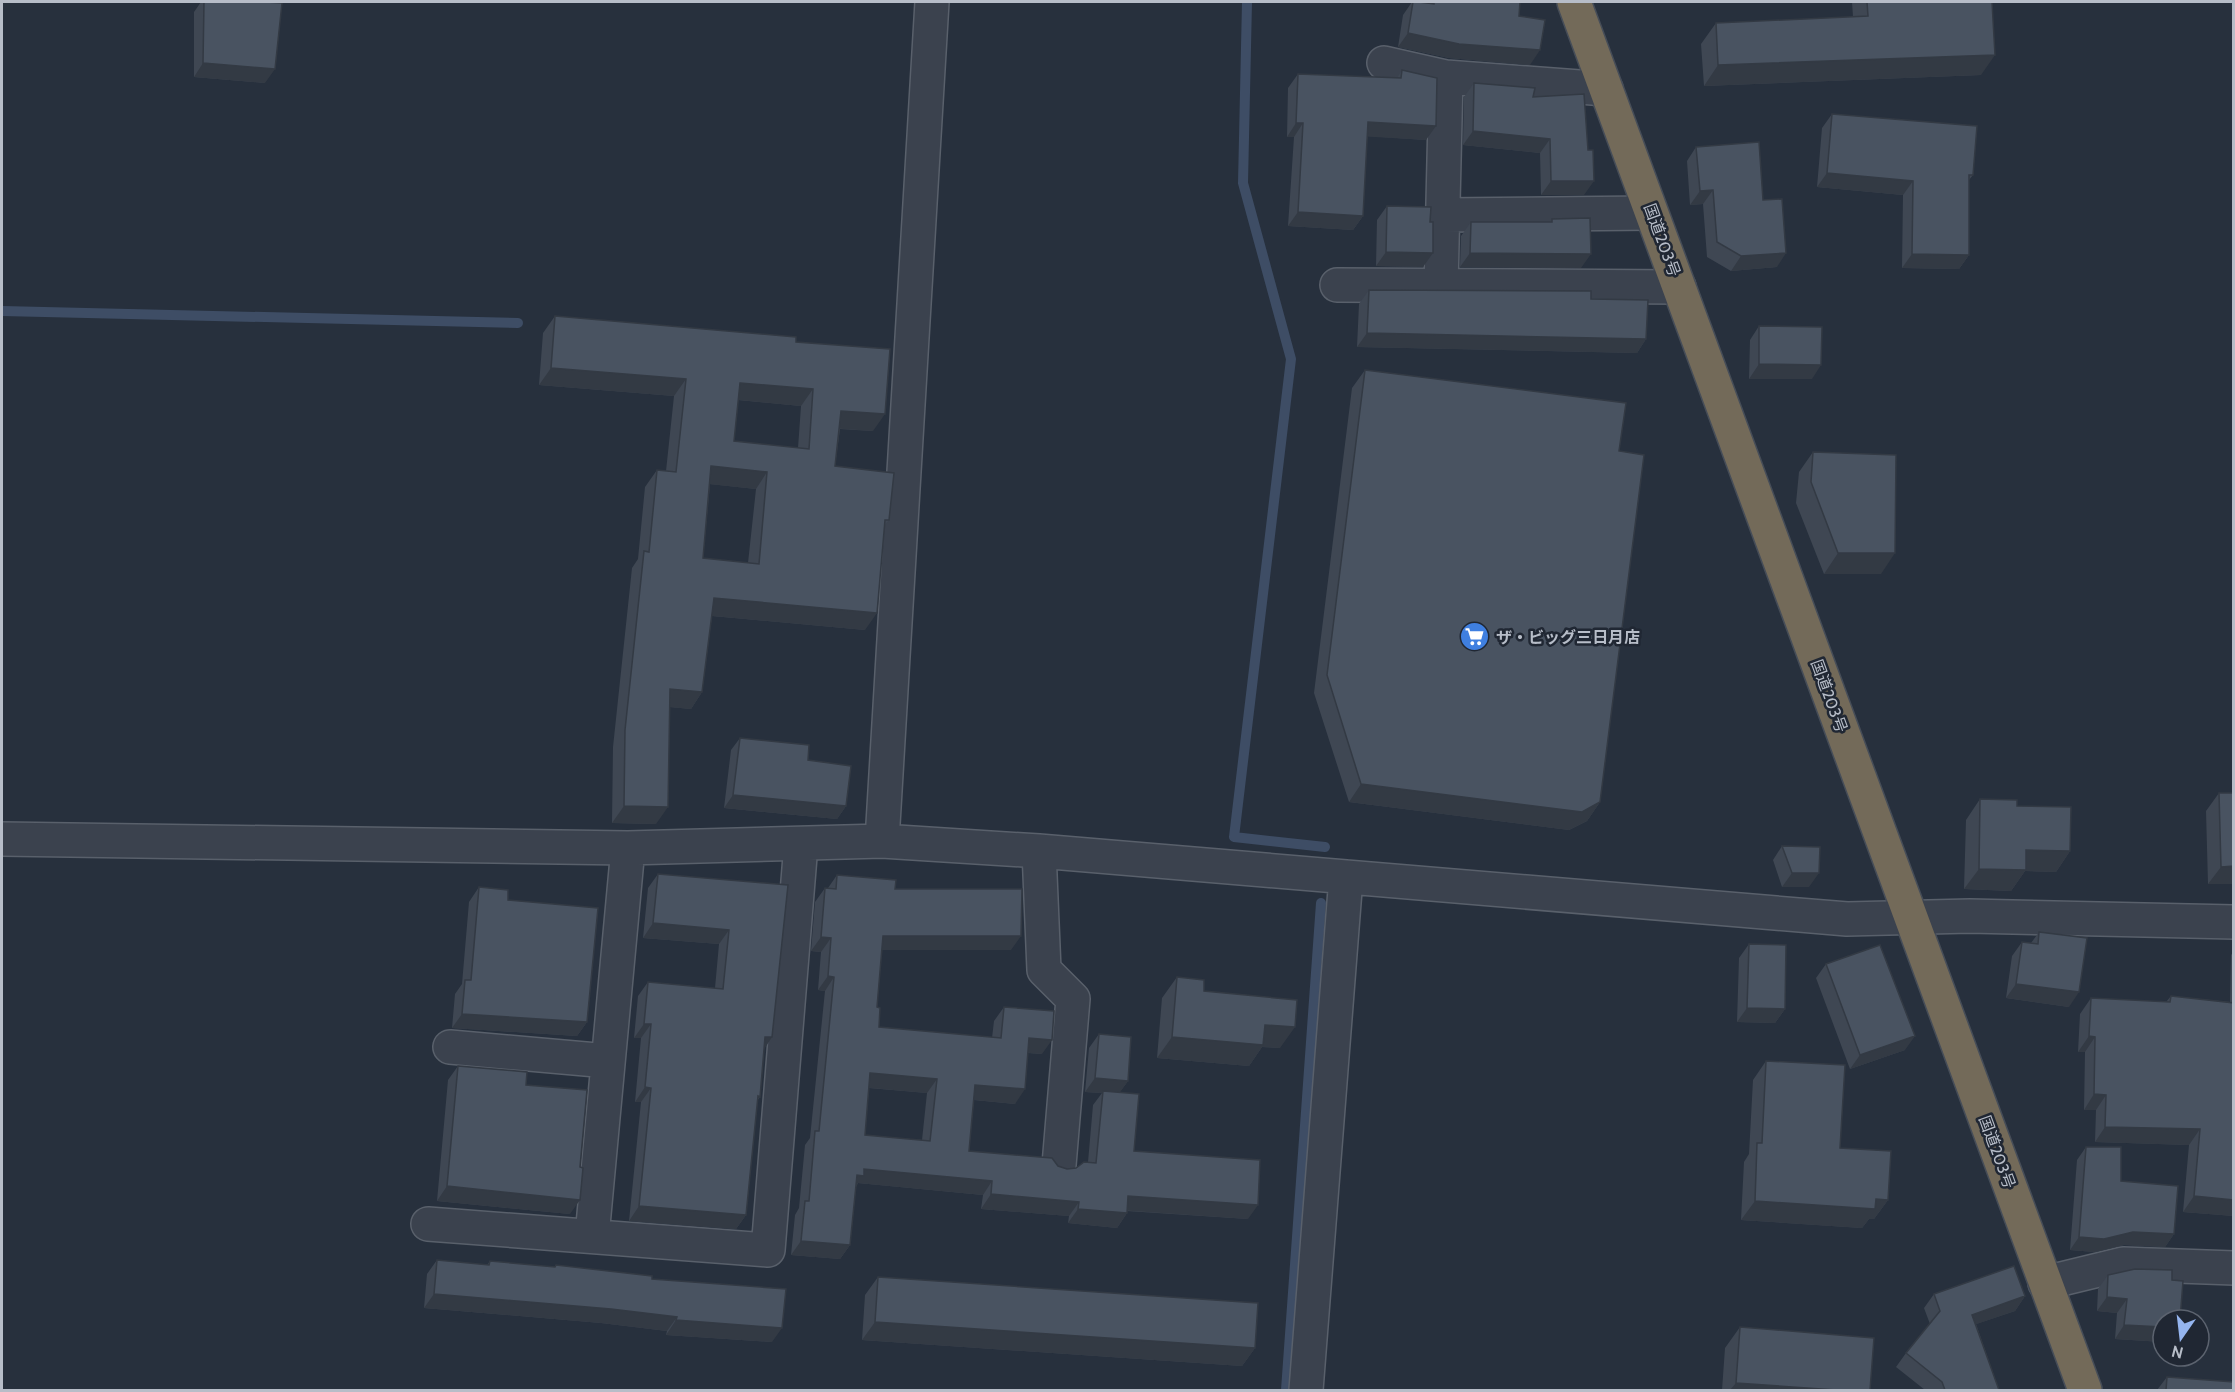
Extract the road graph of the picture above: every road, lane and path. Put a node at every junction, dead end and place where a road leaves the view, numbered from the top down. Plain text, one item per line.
1 (932, 2) edge
2 (1574, 2) edge
3 (1384, 63) dead end
4 (1446, 77) junction
5 (1606, 89) junction
6 (1652, 213) junction
7 (1444, 215) junction
8 (1337, 285) dead end
9 (1441, 286) junction
10 (1679, 287) junction
11 (2, 839) edge
12 (882, 841) junction
13 (801, 843) junction
14 (628, 848) junction
15 (1039, 851) junction
16 (1346, 877) junction
17 (1911, 917) junction
18 (2234, 922) edge
19 (450, 1047) dead end
20 (608, 1061) junction
21 (1059, 1166) edge
22 (428, 1224) dead end
23 (592, 1236) junction
24 (2234, 1268) edge
25 (2045, 1282) junction
26 (1306, 1390) edge
27 (2085, 1390) edge

1 - 12 street
2 - 5 highway, 国道203号
3 - 4 street
4 - 5 street
4 - 7 street
5 - 6 highway, 国道203号
6 - 7 street
6 - 10 highway, 国道203号
7 - 9 street
8 - 9 street
9 - 10 street
10 - 17 highway, 国道203号
11 - 14 street
12 - 13 street
12 - 15 street
13 - 14 street
13 - 23 street
14 - 20 street
15 - 16 street
15 - 21 street
16 - 17 street
16 - 26 street
17 - 18 street
17 - 25 highway, 国道203号
19 - 20 street
20 - 23 street
22 - 23 street
24 - 25 street
25 - 27 highway, 国道203号

